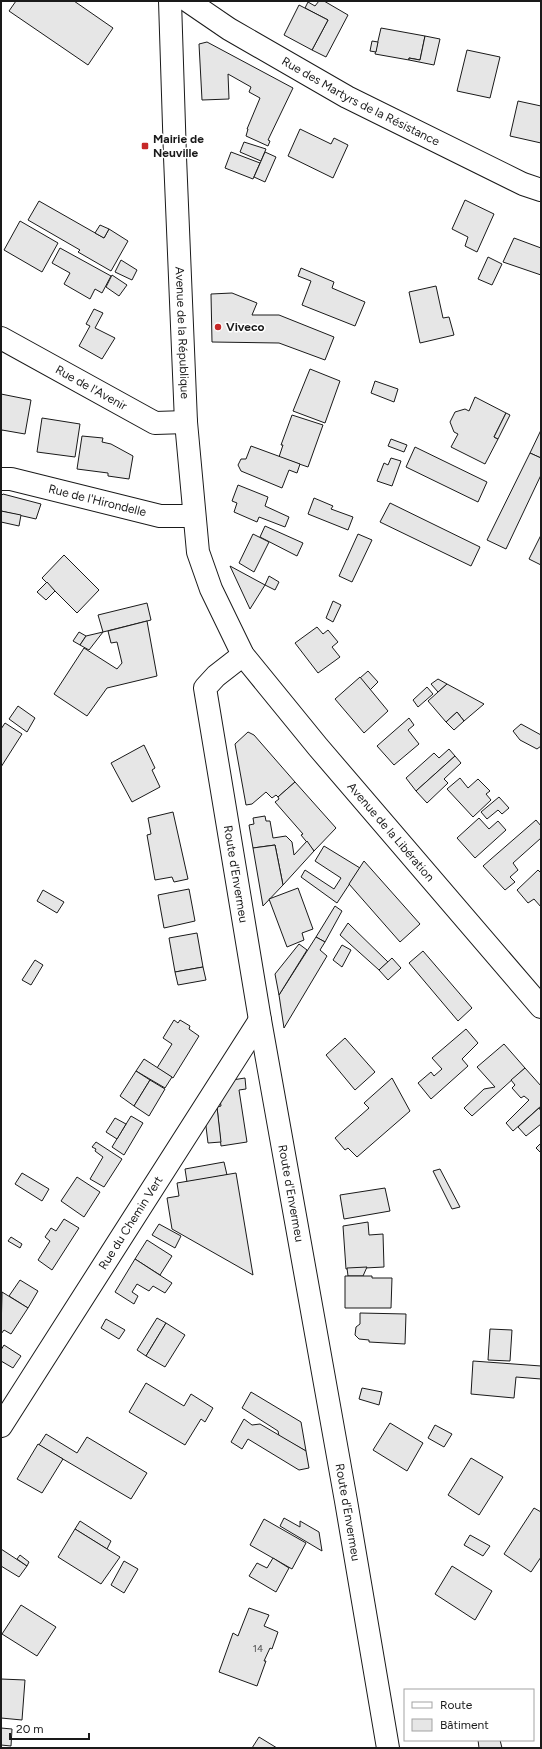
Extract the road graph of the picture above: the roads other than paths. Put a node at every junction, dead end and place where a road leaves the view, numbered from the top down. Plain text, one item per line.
1 (170, 1) edge
2 (188, 1) edge
3 (541, 190) edge
4 (1, 338) edge
5 (186, 422) junction
6 (1, 479) edge
7 (194, 516) junction
8 (243, 654) junction
9 (541, 1007) edge
10 (260, 1020) junction
11 (1, 1426) edge
12 (388, 1748) edge

1 - 5 street, Avenue de la République
2 - 3 street, Rue des Martyrs de la Résistance
4 - 5 street, Rue de l'Avenir
5 - 7 street, Avenue de la République
6 - 7 street, Rue de l'Hirondelle
7 - 8 street, Avenue de la République
8 - 9 street, Avenue de la Libération
8 - 10 street, Route d'Envermeu
10 - 11 street, Rue du Chemin Vert
10 - 12 street, Route d'Envermeu

